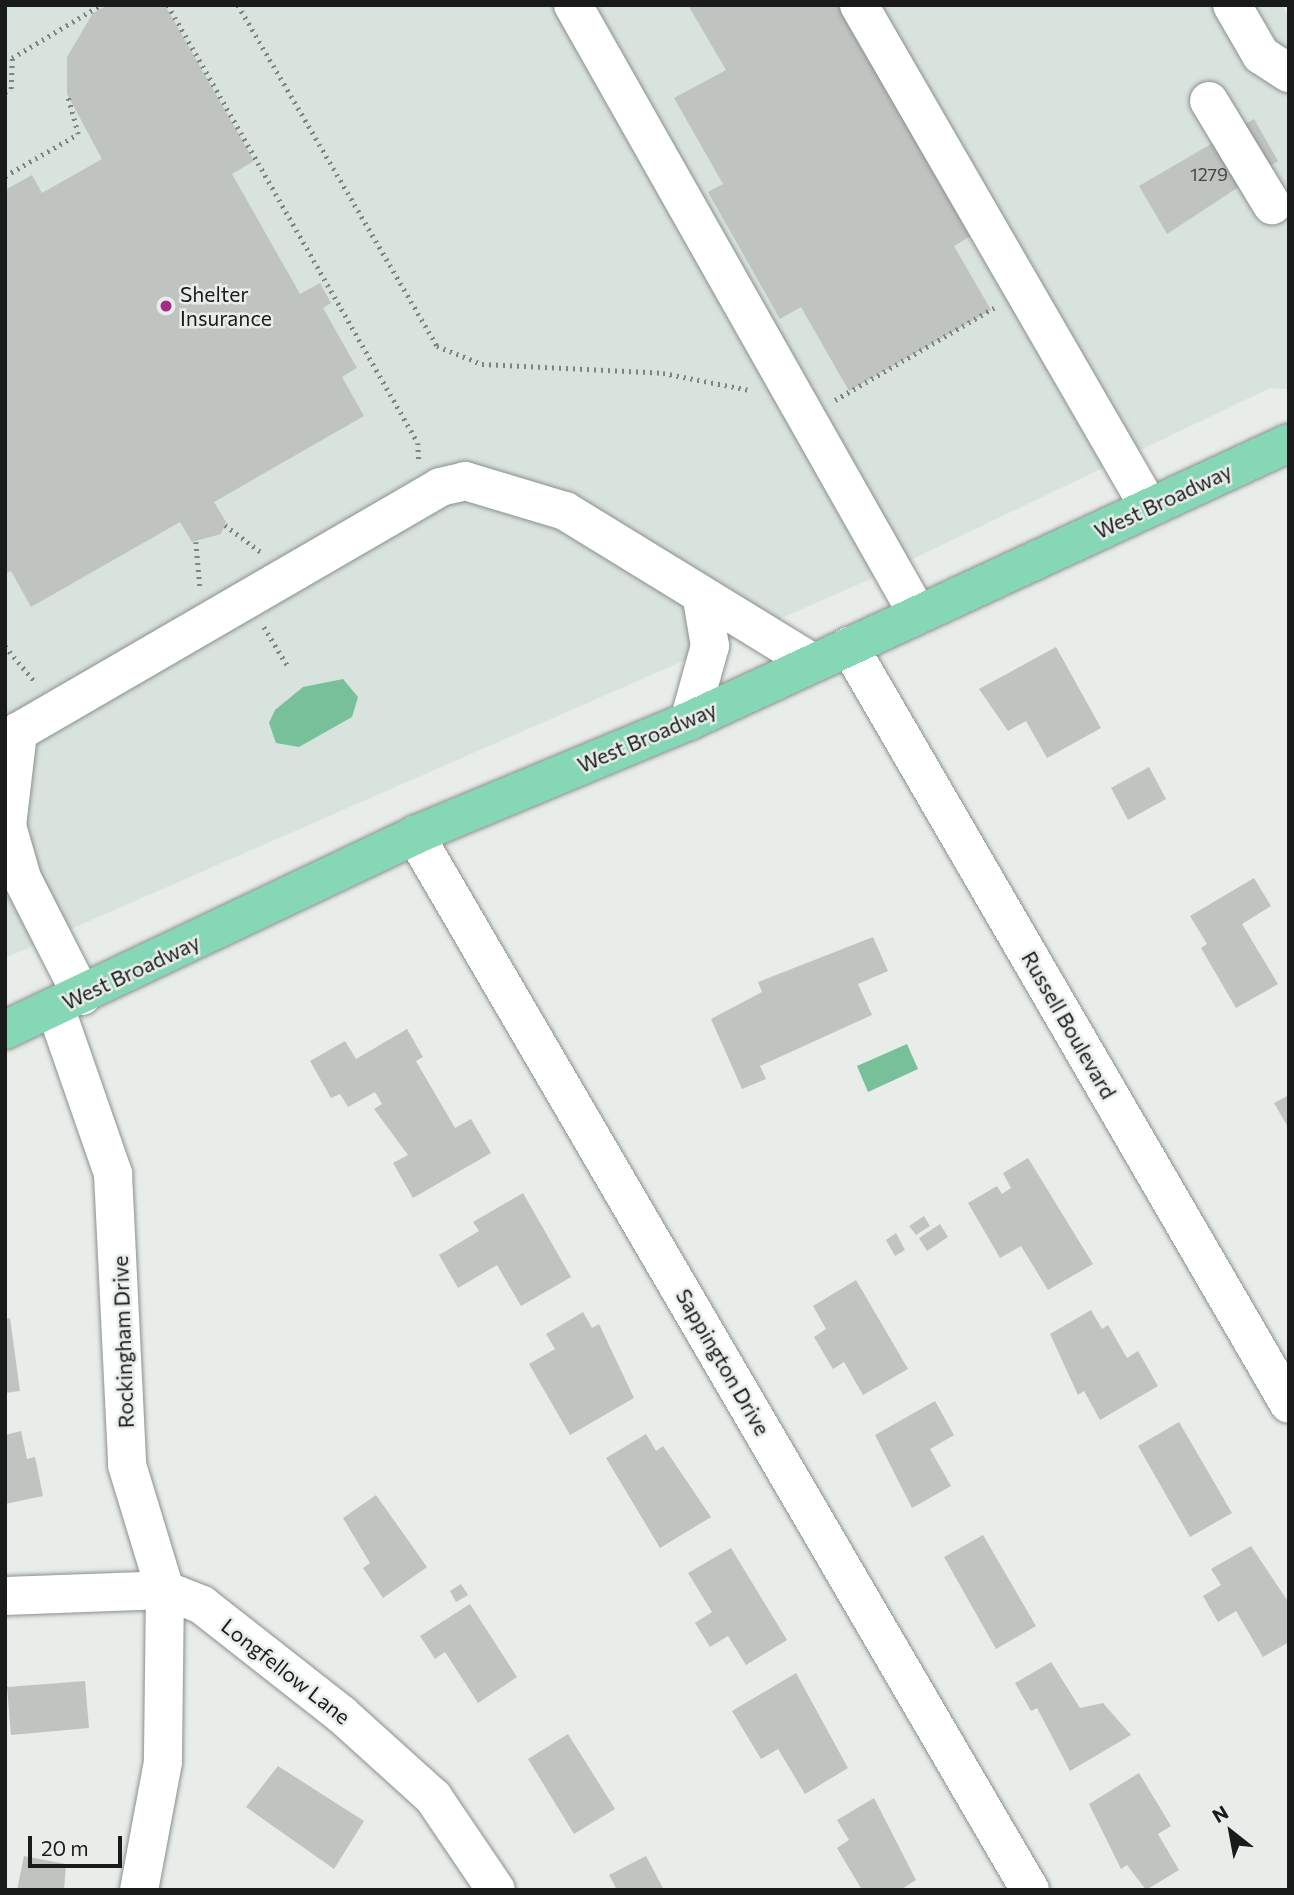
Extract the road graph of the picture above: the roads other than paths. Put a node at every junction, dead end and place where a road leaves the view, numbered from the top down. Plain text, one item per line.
1 (572, 5) edge
2 (859, 5) edge
3 (1232, 5) edge
4 (1289, 73) edge
5 (1209, 101) dead end
6 (1272, 205) dead end
7 (1289, 443) edge
8 (1149, 507) junction
9 (702, 599) junction
10 (917, 613) junction
11 (849, 646) junction
12 (811, 662) junction
13 (688, 721) junction
14 (415, 835) junction
15 (69, 1002) junction
16 (5, 1030) edge
17 (1289, 1404) edge
18 (165, 1590) junction
19 (5, 1596) edge
20 (139, 1890) edge
21 (496, 1890) edge
22 (1030, 1890) edge

1 - 10 street
2 - 8 street
3 - 4 street
5 - 6 street
7 - 8 main road, West Broadway
8 - 10 main road, West Broadway
9 - 12 street
9 - 13 street
9 - 15 street, Rockingham Drive
10 - 11 main road, West Broadway
11 - 12 main road, West Broadway
11 - 17 street, Russell Boulevard
12 - 13 main road, West Broadway
13 - 14 main road, West Broadway
14 - 15 main road, West Broadway
14 - 22 street, Sappington Drive
15 - 16 main road, West Broadway
15 - 18 street, Rockingham Drive
18 - 19 street, Longfellow Lane
18 - 20 street, Rockingham Drive
18 - 21 street, Longfellow Lane

